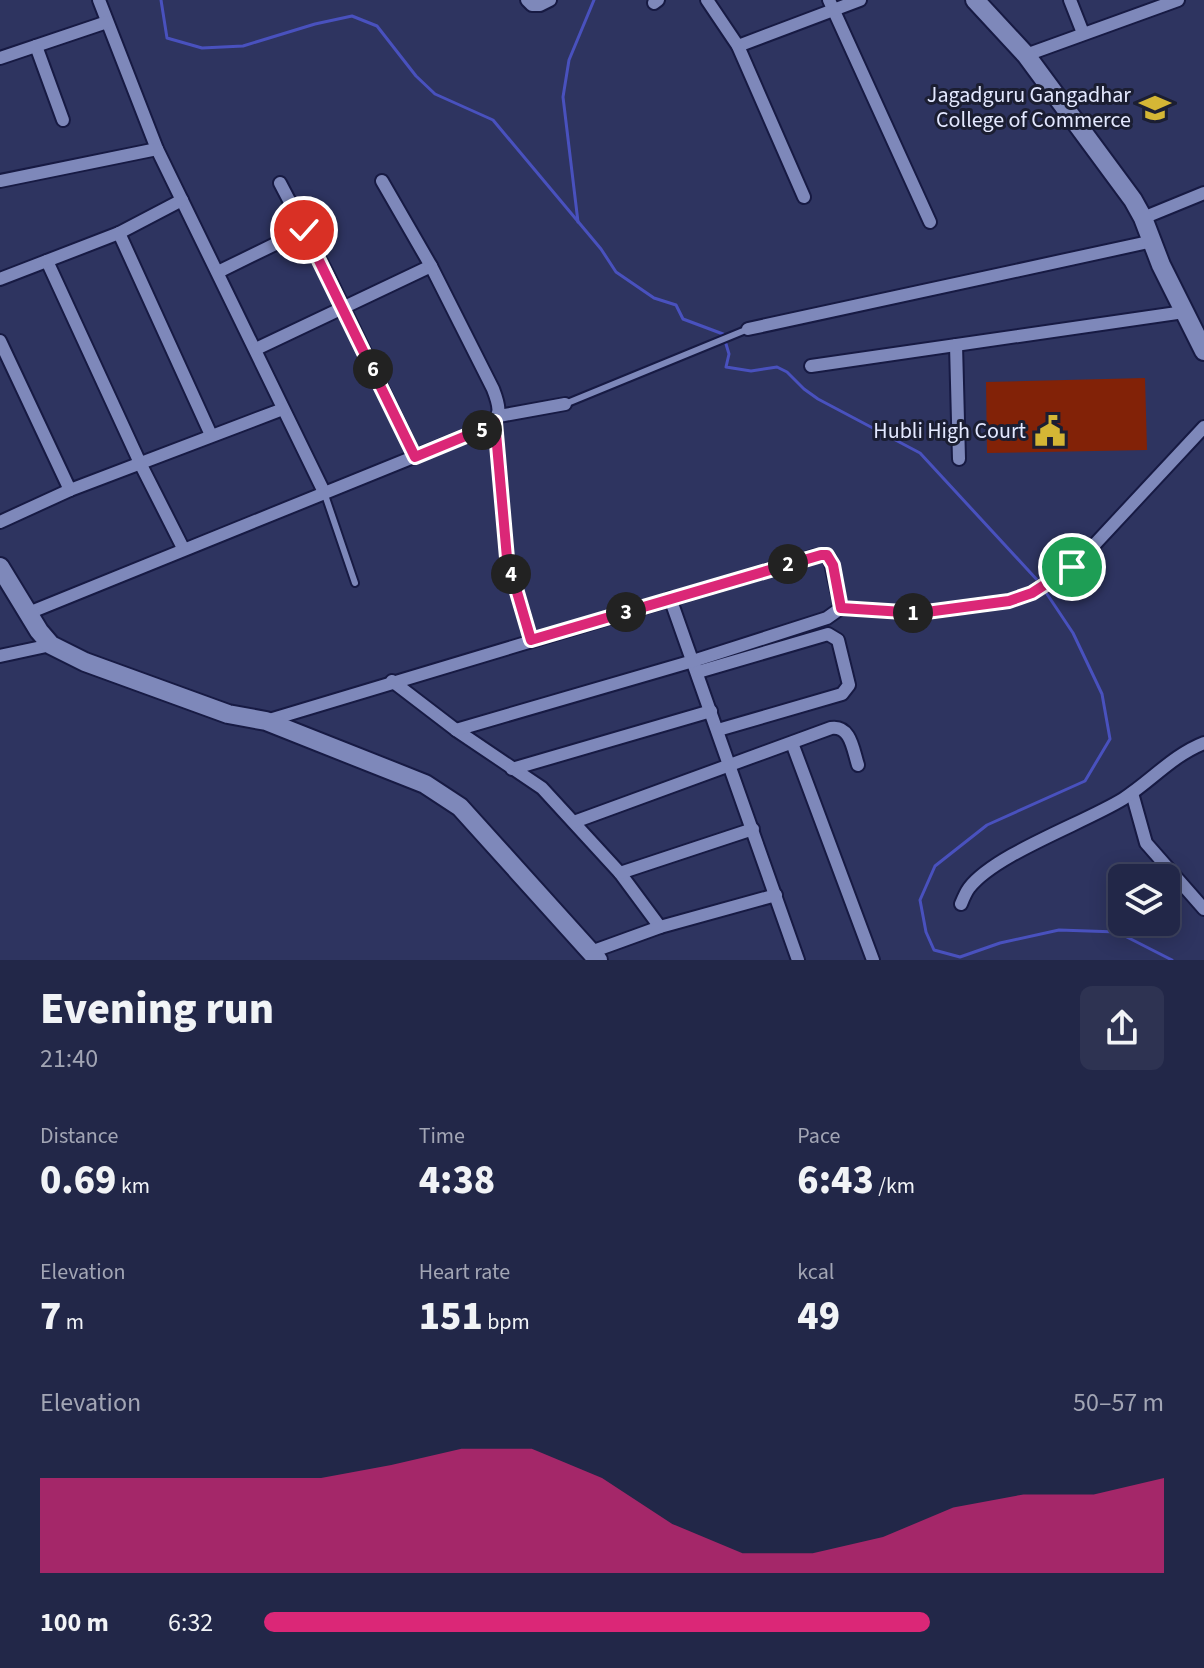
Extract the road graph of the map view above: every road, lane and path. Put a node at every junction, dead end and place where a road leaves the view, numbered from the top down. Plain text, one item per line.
1 (99, 0) edge
2 (527, 0) edge
3 (550, 0) edge
4 (707, 0) edge
5 (860, 0) edge
6 (975, 0) edge
7 (1070, 0) edge
8 (1178, 0) edge
9 (1163, 2) edge
10 (831, 5) edge
11 (107, 22) junction
12 (1083, 33) junction
13 (36, 46) junction
14 (738, 46) junction
15 (1026, 55) junction
16 (0, 58) edge
17 (63, 120) dead end
18 (157, 149) junction
19 (0, 181) edge
20 (382, 181) dead end
21 (280, 183) dead end
22 (1204, 193) edge
23 (804, 197) dead end
24 (182, 200) junction
25 (1143, 218) junction
26 (930, 222) dead end
27 (304, 230) junction
28 (119, 233) junction
29 (1153, 241) junction
30 (47, 261) junction
31 (431, 266) junction
32 (218, 272) junction
33 (0, 279) edge
34 (344, 309) junction
35 (1184, 312) junction
36 (748, 329) joint
37 (0, 341) edge
38 (956, 345) junction
39 (256, 349) junction
40 (1204, 351) edge
41 (811, 366) dead end
42 (565, 404) joint
43 (283, 409) junction
44 (497, 419) junction
45 (1204, 427) edge
46 (211, 435) junction
47 (415, 457) junction
48 (959, 459) dead end
49 (140, 463) junction
50 (70, 490) junction
51 (324, 492) junction
52 (0, 522) edge
53 (183, 548) junction
54 (0, 567) edge
55 (355, 583) dead end
56 (670, 598) junction
57 (841, 608) junction
58 (26, 614) junction
59 (531, 640) junction
60 (51, 645) junction
61 (0, 656) edge
62 (696, 666) junction
63 (392, 681) junction
64 (711, 711) junction
65 (266, 721) junction
66 (456, 730) junction
67 (718, 730) junction
68 (792, 743) junction
69 (1204, 743) edge
70 (730, 764) junction
71 (858, 765) dead end
72 (512, 769) junction
73 (1132, 793) junction
74 (574, 822) junction
75 (753, 829) junction
76 (620, 873) junction
77 (776, 895) junction
78 (961, 904) dead end
79 (1204, 909) edge
80 (660, 927) junction
81 (595, 956) edge
82 (798, 960) edge
83 (873, 960) edge

1 - 11 street
2 - 3 street
4 - 14 street
5 - 10 street
6 - 15 street
7 - 12 street
8 - 9 street
9 - 12 street
10 - 14 street
10 - 26 street
11 - 13 street
11 - 18 street
12 - 15 street
13 - 16 street
13 - 17 street
14 - 23 street
15 - 25 street
18 - 19 street
18 - 24 street
20 - 31 street
21 - 27 street
22 - 25 street
24 - 28 street
24 - 32 street
25 - 29 street
27 - 32 street
27 - 34 street
28 - 30 street
28 - 46 street
29 - 35 street
29 - 36 street
30 - 33 street
30 - 49 street
31 - 34 street
31 - 44 street
32 - 39 street
34 - 39 street
34 - 47 street
35 - 38 street
35 - 40 street
36 - 42 lane
37 - 50 street
38 - 41 street
38 - 48 street
39 - 43 street
42 - 44 street
43 - 46 street
43 - 51 street
44 - 47 street
44 - 59 street
45 - 57 street
46 - 49 street
47 - 51 street
49 - 50 street
49 - 53 street
50 - 52 street
51 - 53 street
51 - 55 lane
53 - 58 street
54 - 58 street
56 - 57 street
56 - 59 street
56 - 62 street
57 - 62 street
58 - 60 street
59 - 63 street
60 - 61 street
60 - 65 street
62 - 64 street
62 - 66 street
62 - 67 street
63 - 65 street
63 - 66 street
64 - 67 street
64 - 72 street
65 - 81 street
66 - 72 street
67 - 70 street
68 - 70 street
68 - 71 street
68 - 83 street
69 - 73 street
70 - 74 street
70 - 75 street
72 - 74 street
73 - 78 street
73 - 79 street
74 - 76 street
75 - 76 street
75 - 77 street
76 - 80 street
77 - 80 street
77 - 82 street
80 - 81 street

